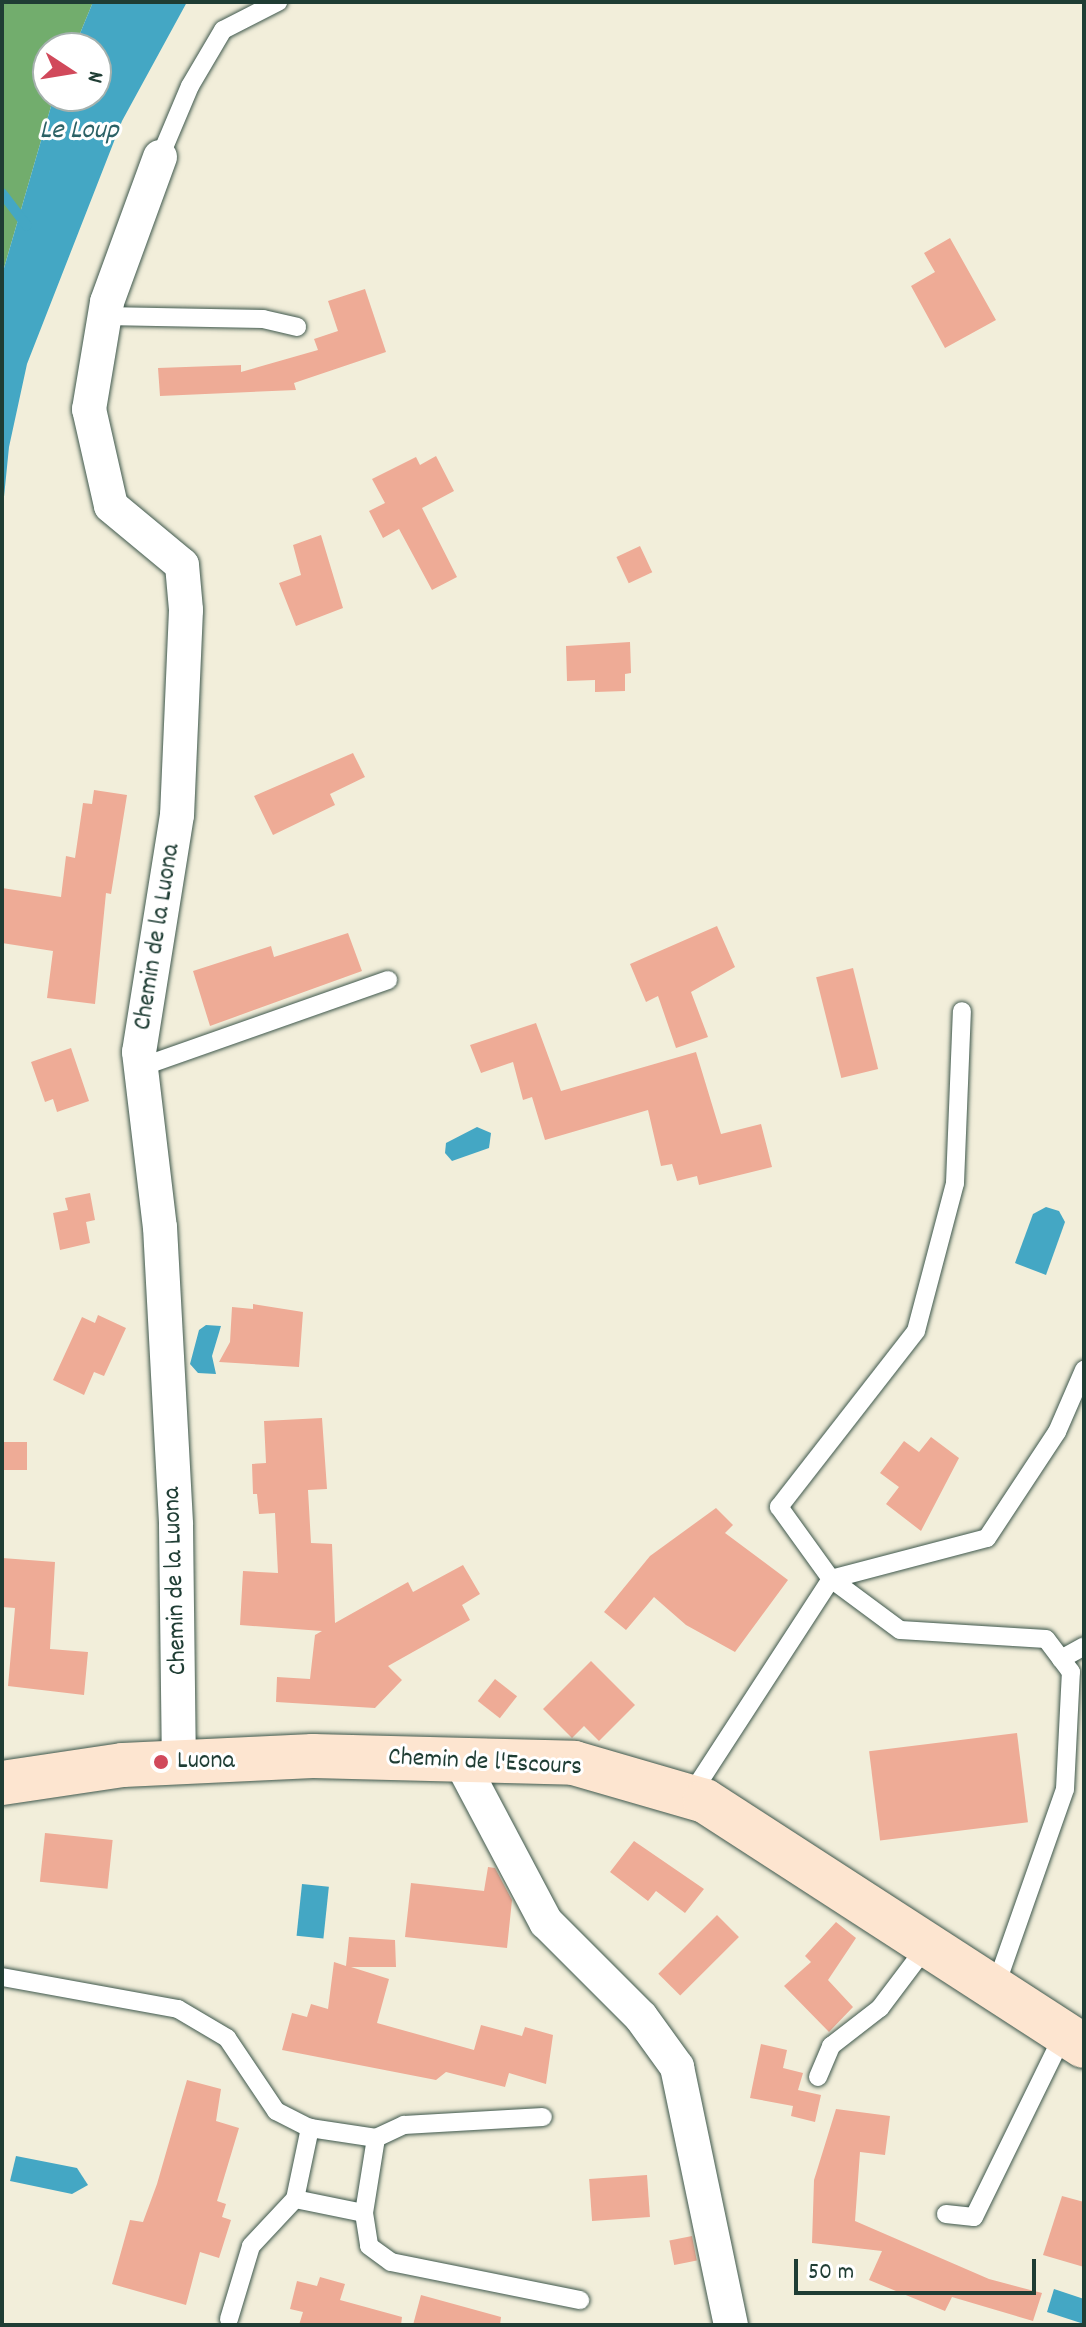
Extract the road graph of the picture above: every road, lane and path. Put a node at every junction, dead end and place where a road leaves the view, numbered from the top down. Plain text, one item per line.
1 (278, 2) edge
2 (160, 157) joint
3 (104, 316) junction
4 (297, 327) dead end
5 (388, 980) dead end
6 (962, 1011) dead end
7 (141, 1067) junction
8 (1084, 1370) edge
9 (831, 1579) junction
10 (1084, 1646) edge
11 (1061, 1659) junction
12 (459, 1758) junction
13 (179, 1762) junction
14 (2, 1783) edge
15 (690, 1796) junction
16 (926, 1947) junction
17 (2, 1977) edge
18 (994, 1991) junction
19 (1074, 2041) edge
20 (818, 2077) dead end
21 (543, 2117) dead end
22 (310, 2128) junction
23 (376, 2138) junction
24 (295, 2199) junction
25 (364, 2213) junction
26 (946, 2214) dead end
27 (580, 2300) dead end
28 (229, 2319) dead end
29 (731, 2325) edge

1 - 2 lane
2 - 3 street, Chemin de la Luona
3 - 4 lane
3 - 7 street, Chemin de la Luona
5 - 7 lane
6 - 9 lane
7 - 13 street, Chemin de la Luona
8 - 9 lane
9 - 11 lane
9 - 15 lane
10 - 11 lane
11 - 18 lane
12 - 13 street, Chemin de l'Escours
12 - 15 street, Chemin de l'Escours
12 - 29 street
13 - 14 street, Chemin de l'Escours
15 - 16 street, Chemin de l'Escours
16 - 18 street, Chemin de l'Escours
16 - 20 lane
17 - 22 lane
18 - 19 street, Chemin de l'Escours
19 - 26 lane
21 - 23 lane
22 - 23 lane
22 - 24 lane
23 - 25 lane
24 - 25 lane
24 - 28 lane
25 - 27 lane

